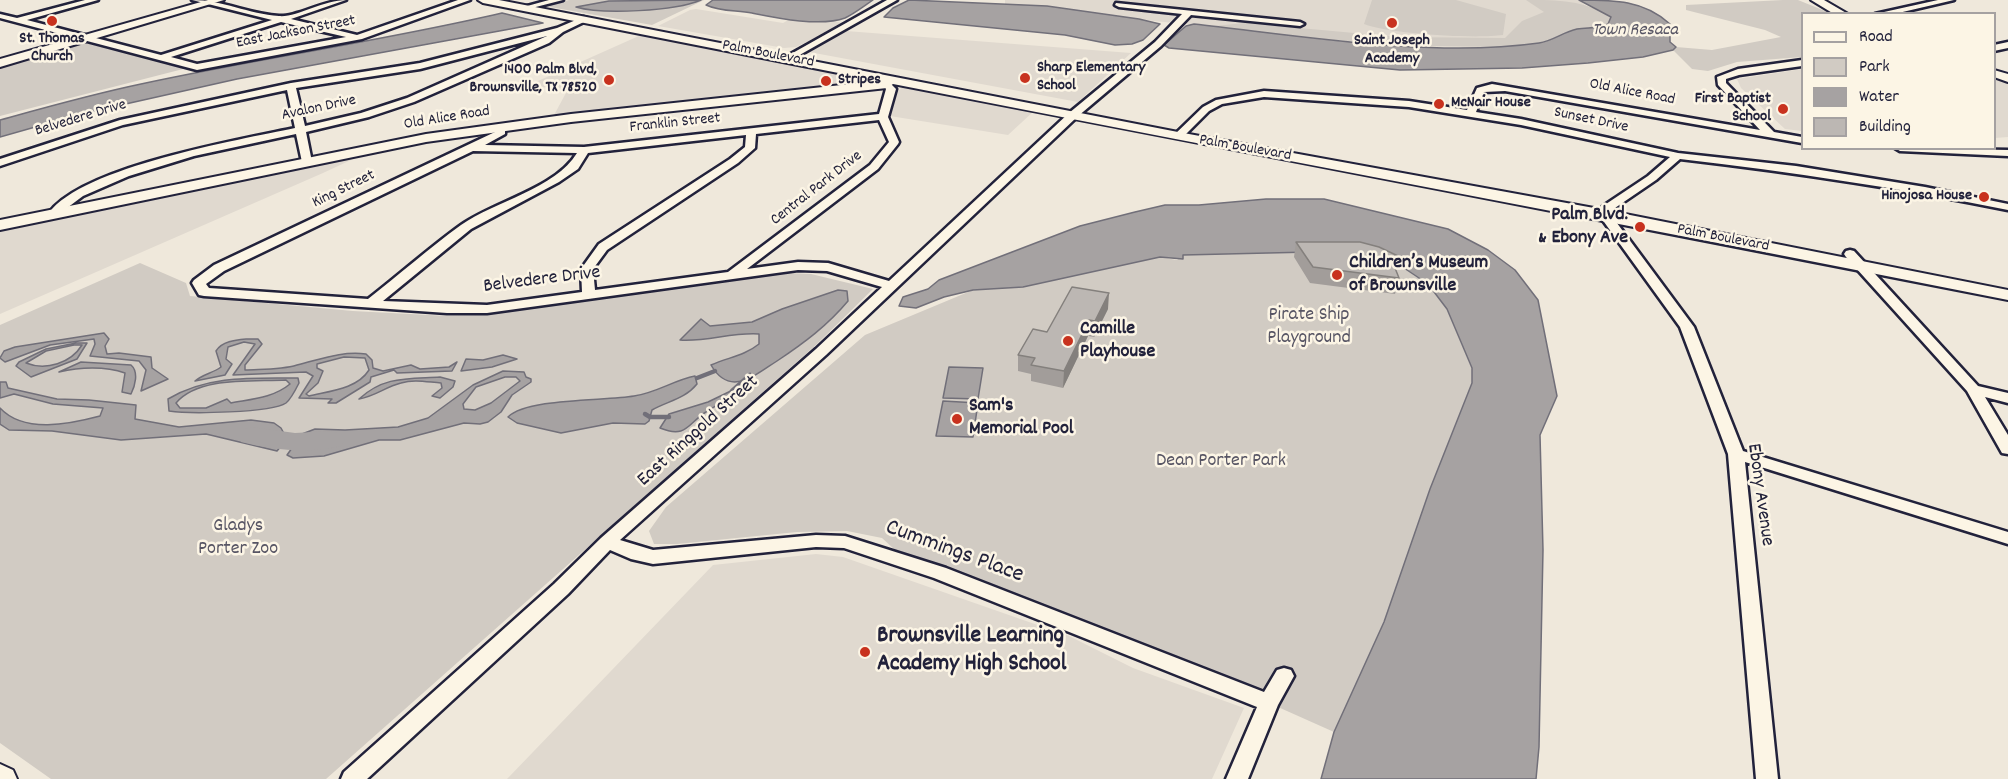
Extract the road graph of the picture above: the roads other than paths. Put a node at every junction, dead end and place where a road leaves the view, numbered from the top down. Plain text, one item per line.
1 (94, 0) edge
2 (196, 0) edge
3 (342, 0) edge
4 (466, 0) edge
5 (483, 0) edge
6 (505, 0) edge
7 (559, 0) edge
8 (893, 0) edge
9 (1816, 0) edge
10 (1950, 0) edge
11 (214, 2) edge
12 (1119, 5) dead end
13 (530, 7) junction
14 (1839, 12) edge
15 (1889, 12) edge
16 (1188, 13) junction
17 (0, 16) edge
18 (18, 20) junction
19 (282, 20) junction
20 (586, 20) junction
21 (1300, 24) dead end
22 (0, 25) edge
23 (560, 30) junction
24 (360, 37) junction
25 (87, 38) junction
26 (164, 57) junction
27 (789, 57) junction
28 (0, 63) edge
29 (1801, 63) edge
30 (895, 80) junction
31 (291, 86) junction
32 (1078, 112) junction
33 (1471, 112) junction
34 (883, 117) junction
35 (501, 128) junction
36 (300, 129) junction
37 (751, 131) junction
38 (1182, 132) junction
39 (1771, 135) junction
40 (1801, 140) edge
41 (471, 148) junction
42 (584, 150) junction
43 (1943, 150) edge
44 (2008, 153) edge
45 (1678, 156) junction
46 (307, 162) junction
47 (0, 163) edge
48 (2008, 207) edge
49 (1606, 211) junction
50 (55, 213) junction
51 (0, 225) edge
52 (1854, 260) junction
53 (734, 273) junction
54 (199, 284) joint
55 (2008, 285) edge
56 (891, 286) junction
57 (589, 295) junction
58 (2008, 295) edge
59 (372, 303) junction
60 (1973, 389) junction
61 (2008, 398) edge
62 (2008, 449) edge
63 (1736, 454) junction
64 (2008, 538) edge
65 (607, 542) junction
66 (1284, 676) dead end
67 (1269, 703) junction
68 (1771, 775) edge
69 (352, 779) edge
70 (1237, 779) edge

1 - 18 street
2 - 11 street
3 - 19 street
4 - 24 street, East Jackson Street
5 - 13 main road, Palm Boulevard
6 - 13 main road, Palm Boulevard
7 - 13 street
8 - 27 street
9 - 14 main road
10 - 15 street
11 - 19 street
11 - 25 main road
12 - 16 street
13 - 20 main road, Palm Boulevard
13 - 27 main road, Palm Boulevard
16 - 21 street
16 - 32 street, East Ringgold Street
17 - 18 street
18 - 22 street
18 - 25 street
19 - 24 street
19 - 26 street
20 - 23 street, Avalon Drive
20 - 27 main road, Palm Boulevard
23 - 31 street, Belvedere Drive
23 - 36 street, Avalon Drive
24 - 26 street, East Jackson Street
25 - 26 street
25 - 28 main road
27 - 30 main road, Palm Boulevard
29 - 39 street
30 - 32 main road, Palm Boulevard
30 - 34 street
30 - 35 main road, Old Alice Road
31 - 36 street
31 - 47 street, Belvedere Drive
32 - 38 main road, Palm Boulevard
32 - 56 street, East Ringgold Street
33 - 38 street, Sunset Drive
33 - 39 street, Old Alice Road
33 - 45 street, Sunset Drive
34 - 37 street, Franklin Street
34 - 53 street, Central Park Drive
35 - 41 street, King Street
35 - 46 main road, Old Alice Road
36 - 46 street
36 - 50 street, Avalon Drive
37 - 42 street, Franklin Street
37 - 57 street
38 - 49 main road, Palm Boulevard
39 - 40 street, Old Alice Road
41 - 42 street, Franklin Street
41 - 54 street, King Street
42 - 59 street
43 - 44 street
45 - 48 street, Sunset Drive
45 - 49 street
46 - 50 main road, Old Alice Road
49 - 52 main road, Palm Boulevard
49 - 63 street, Ebony Avenue
50 - 51 main road, Old Alice Road
52 - 55 main road, Palm Boulevard
52 - 58 main road, Palm Boulevard
52 - 60 street
53 - 56 street, Belvedere Drive
53 - 57 street, Belvedere Drive
54 - 59 street, Belvedere Drive
56 - 65 street, East Ringgold Street
57 - 59 street, Belvedere Drive
60 - 61 street
60 - 62 street
63 - 64 street
63 - 68 street, Ebony Avenue
65 - 67 street, Cummings Place
65 - 69 street, East Ringgold Street
66 - 67 street
67 - 70 street

